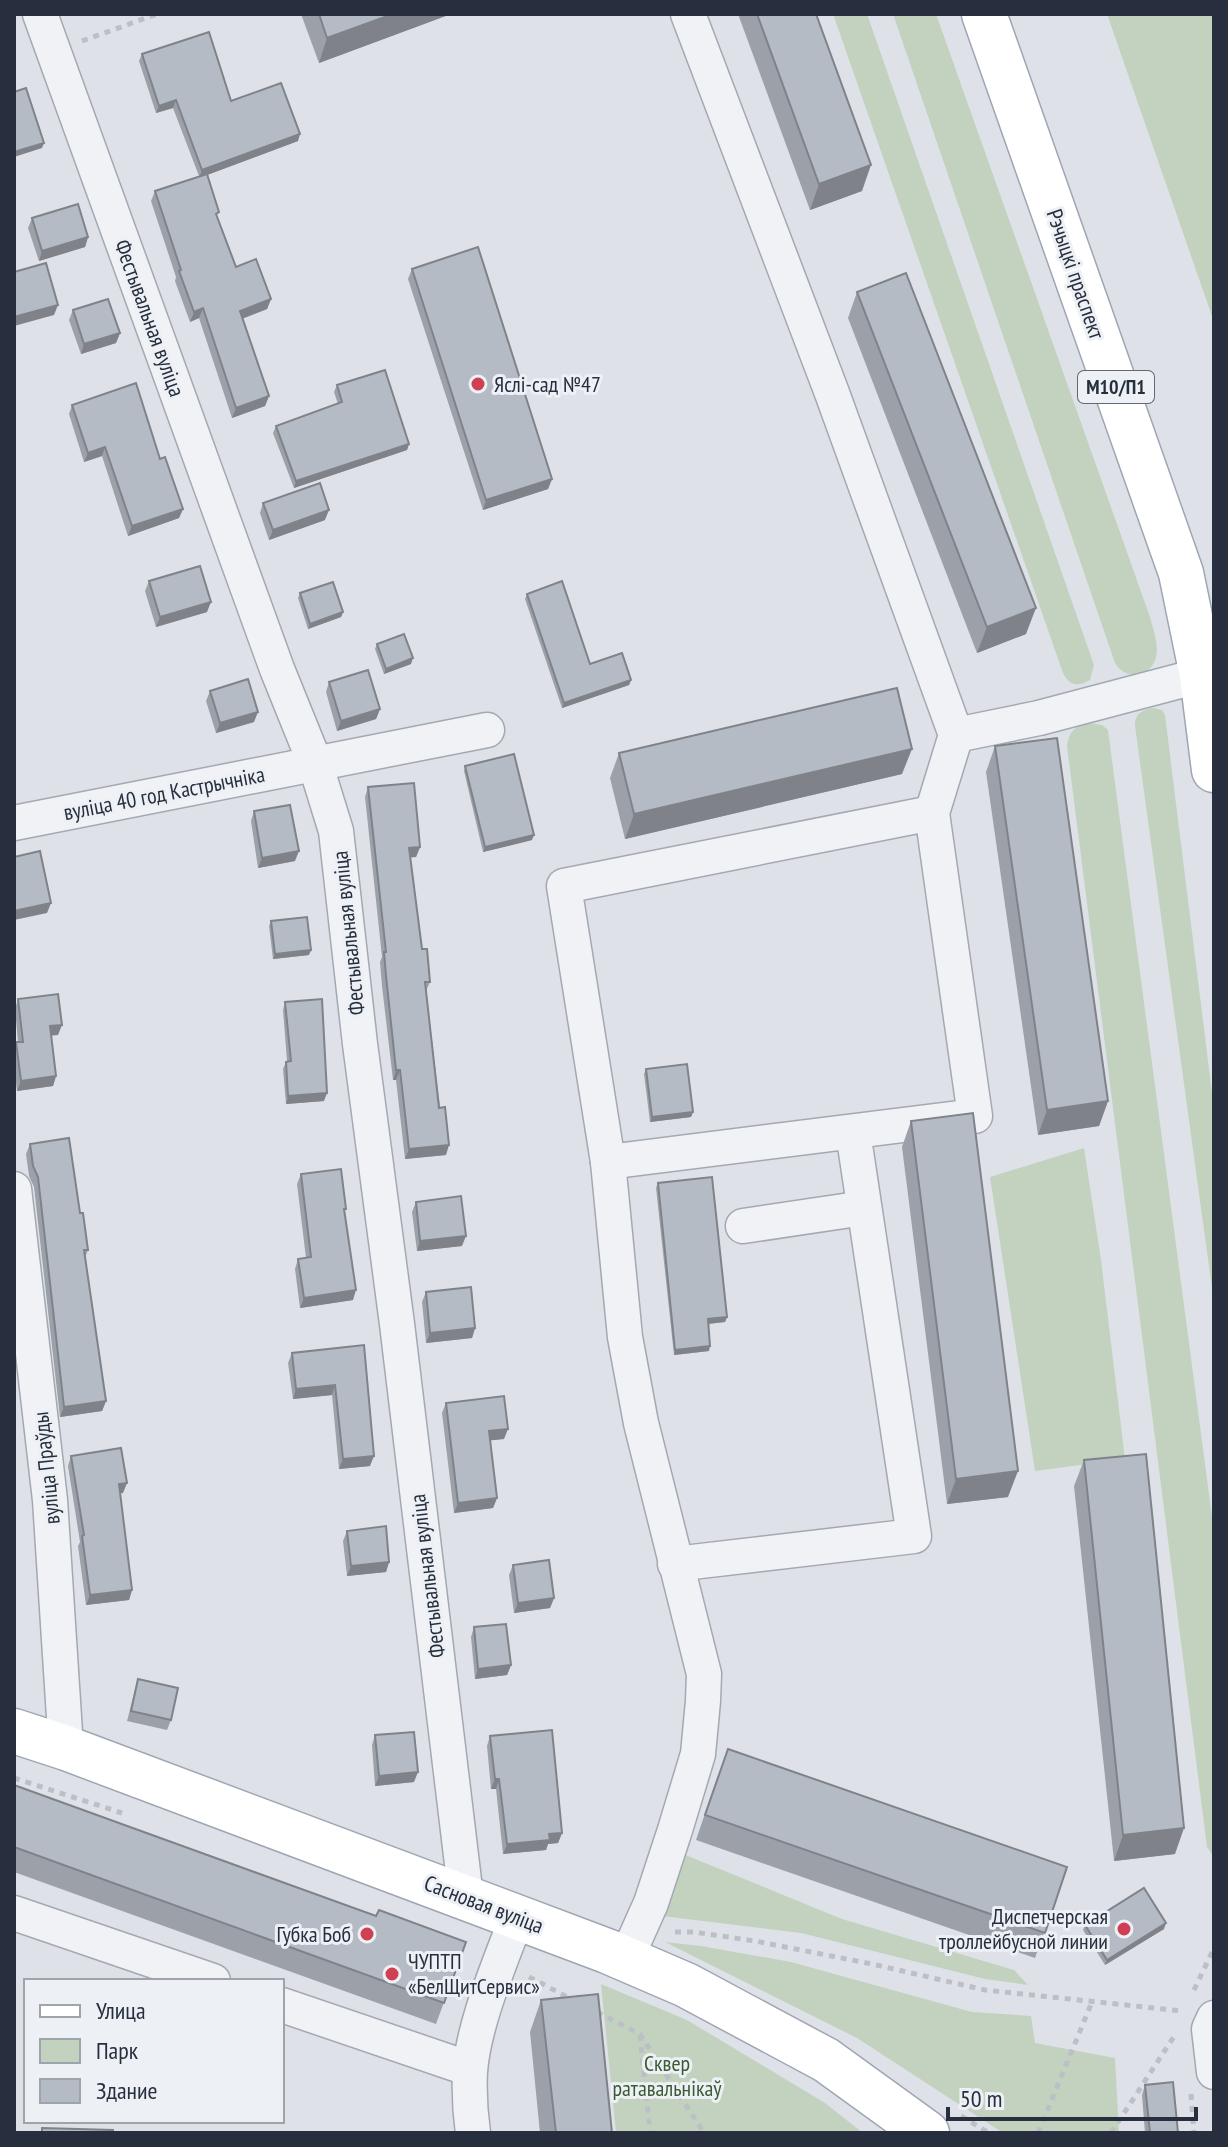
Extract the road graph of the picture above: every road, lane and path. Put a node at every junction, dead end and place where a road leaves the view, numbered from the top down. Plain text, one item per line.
1 (30, 14) edge
2 (40, 14) edge
3 (688, 14) edge
4 (984, 14) edge
5 (14, 20) edge
6 (1202, 675) junction
7 (487, 730) dead end
8 (956, 735) junction
9 (315, 763) junction
10 (1214, 770) edge
11 (932, 813) junction
12 (14, 823) edge
13 (853, 1132) junction
14 (608, 1162) junction
15 (14, 1189) edge
16 (864, 1208) junction
17 (743, 1226) dead end
18 (675, 1564) junction
19 (14, 1731) edge
20 (66, 1748) junction
21 (466, 1897) junction
22 (14, 1913) edge
23 (511, 1931) junction
24 (632, 1945) junction
25 (1214, 1948) edge
26 (207, 1979) edge
27 (1193, 1991) dead end
28 (577, 2002) edge
29 (1092, 2002) junction
30 (284, 2006) edge
31 (589, 2008) edge
32 (1192, 2014) edge
33 (1176, 2033) dead end
34 (640, 2034) junction
35 (470, 2069) junction
36 (1214, 2072) edge
37 (473, 2133) edge
38 (650, 2133) edge
39 (704, 2133) edge
40 (927, 2133) edge
41 (1038, 2133) edge
42 (1111, 2133) edge

1 - 5 street
2 - 9 street, Фестывальная вуліца
3 - 8 street
4 - 6 main road, Рэчыцкі праспект / М10/П1
6 - 8 street
6 - 10 main road, Рэчыцкі праспект / М10/П1
7 - 9 street, вуліца 40 год Кастрычніка
8 - 11 street
9 - 12 street, вуліца 40 год Кастрычніка
9 - 21 street, Фестывальная вуліца
11 - 13 street
11 - 14 street
13 - 14 street
13 - 16 street
14 - 18 street
15 - 20 street, вуліца Праўды
16 - 17 street
16 - 18 street
18 - 24 street
19 - 20 main road, Сасновая вуліца
20 - 21 main road, Сасновая вуліца
21 - 23 main road, Сасновая вуліца
22 - 26 street
23 - 24 main road, Сасновая вуліца
23 - 28 path
23 - 35 street
24 - 29 path
24 - 40 main road, Сасновая вуліца
25 - 27 path
29 - 32 path
29 - 41 path
30 - 35 street
31 - 34 path
32 - 36 street
33 - 42 path
34 - 38 path
34 - 39 path
35 - 37 street

